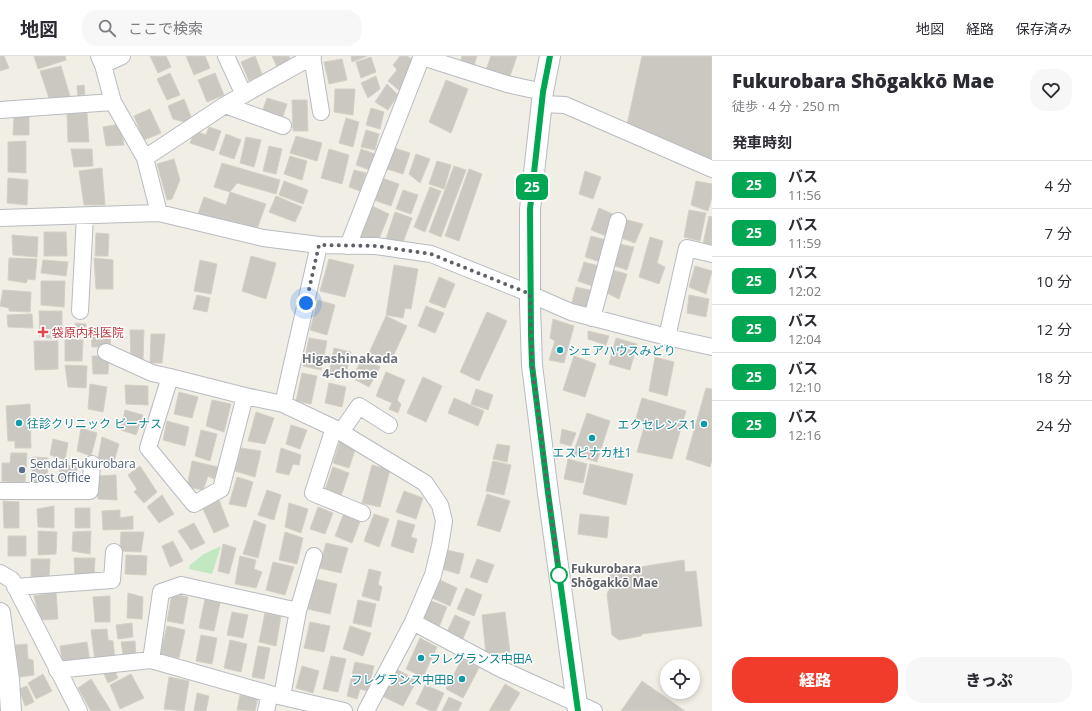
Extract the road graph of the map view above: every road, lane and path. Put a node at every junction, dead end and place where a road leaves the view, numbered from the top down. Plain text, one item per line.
1 (122, 56) edge
2 (226, 56) edge
3 (312, 56) edge
4 (422, 56) edge
5 (550, 56) edge
6 (101, 60) edge
7 (244, 96) junction
8 (543, 98) junction
9 (113, 102) junction
10 (225, 105) junction
11 (0, 110) edge
12 (321, 112) dead end
13 (283, 126) dead end
14 (145, 158) junction
15 (712, 169) edge
16 (159, 213) junction
17 (85, 216) junction
18 (0, 218) edge
19 (618, 222) dead end
20 (319, 245) junction
21 (348, 246) junction
22 (712, 254) edge
23 (530, 294) junction
24 (80, 311) dead end
25 (592, 318) junction
26 (667, 337) junction
27 (712, 347) edge
28 (106, 352) dead end
29 (170, 377) junction
30 (245, 396) junction
31 (283, 404) junction
32 (389, 425) dead end
33 (338, 430) junction
34 (92, 464) dead end
35 (0, 491) edge
36 (362, 513) dead end
37 (114, 552) dead end
38 (314, 556) dead end
39 (0, 573) edge
40 (15, 587) junction
41 (298, 611) junction
42 (0, 613) edge
43 (413, 622) junction
44 (146, 660) junction
45 (57, 670) junction
46 (276, 695) junction
47 (583, 708) edge
48 (11, 711) edge
49 (79, 711) edge
50 (266, 711) edge
51 (344, 711) edge
52 (366, 711) edge

1 - 6 street
2 - 7 street
3 - 7 street
3 - 12 street
4 - 8 street
4 - 21 street
5 - 8 street
6 - 9 street
7 - 10 street
8 - 15 street
8 - 23 street
9 - 11 street
9 - 14 street
10 - 13 street
10 - 14 street
14 - 16 street
16 - 17 street
16 - 20 street
17 - 18 street
17 - 24 street
19 - 25 street
20 - 21 street
20 - 31 street
21 - 23 street
22 - 26 street
23 - 25 street
23 - 47 street
25 - 26 street
26 - 27 street
28 - 29 street
29 - 30 street
29 - 30 street
30 - 31 street
31 - 33 street
32 - 33 street
33 - 36 street
33 - 43 street
34 - 35 street
37 - 40 street
38 - 41 street
39 - 40 street
40 - 45 street
41 - 44 street
41 - 46 street
42 - 48 street
43 - 47 street
43 - 52 street
44 - 45 street
44 - 46 street
45 - 49 street
46 - 50 street
46 - 51 street

